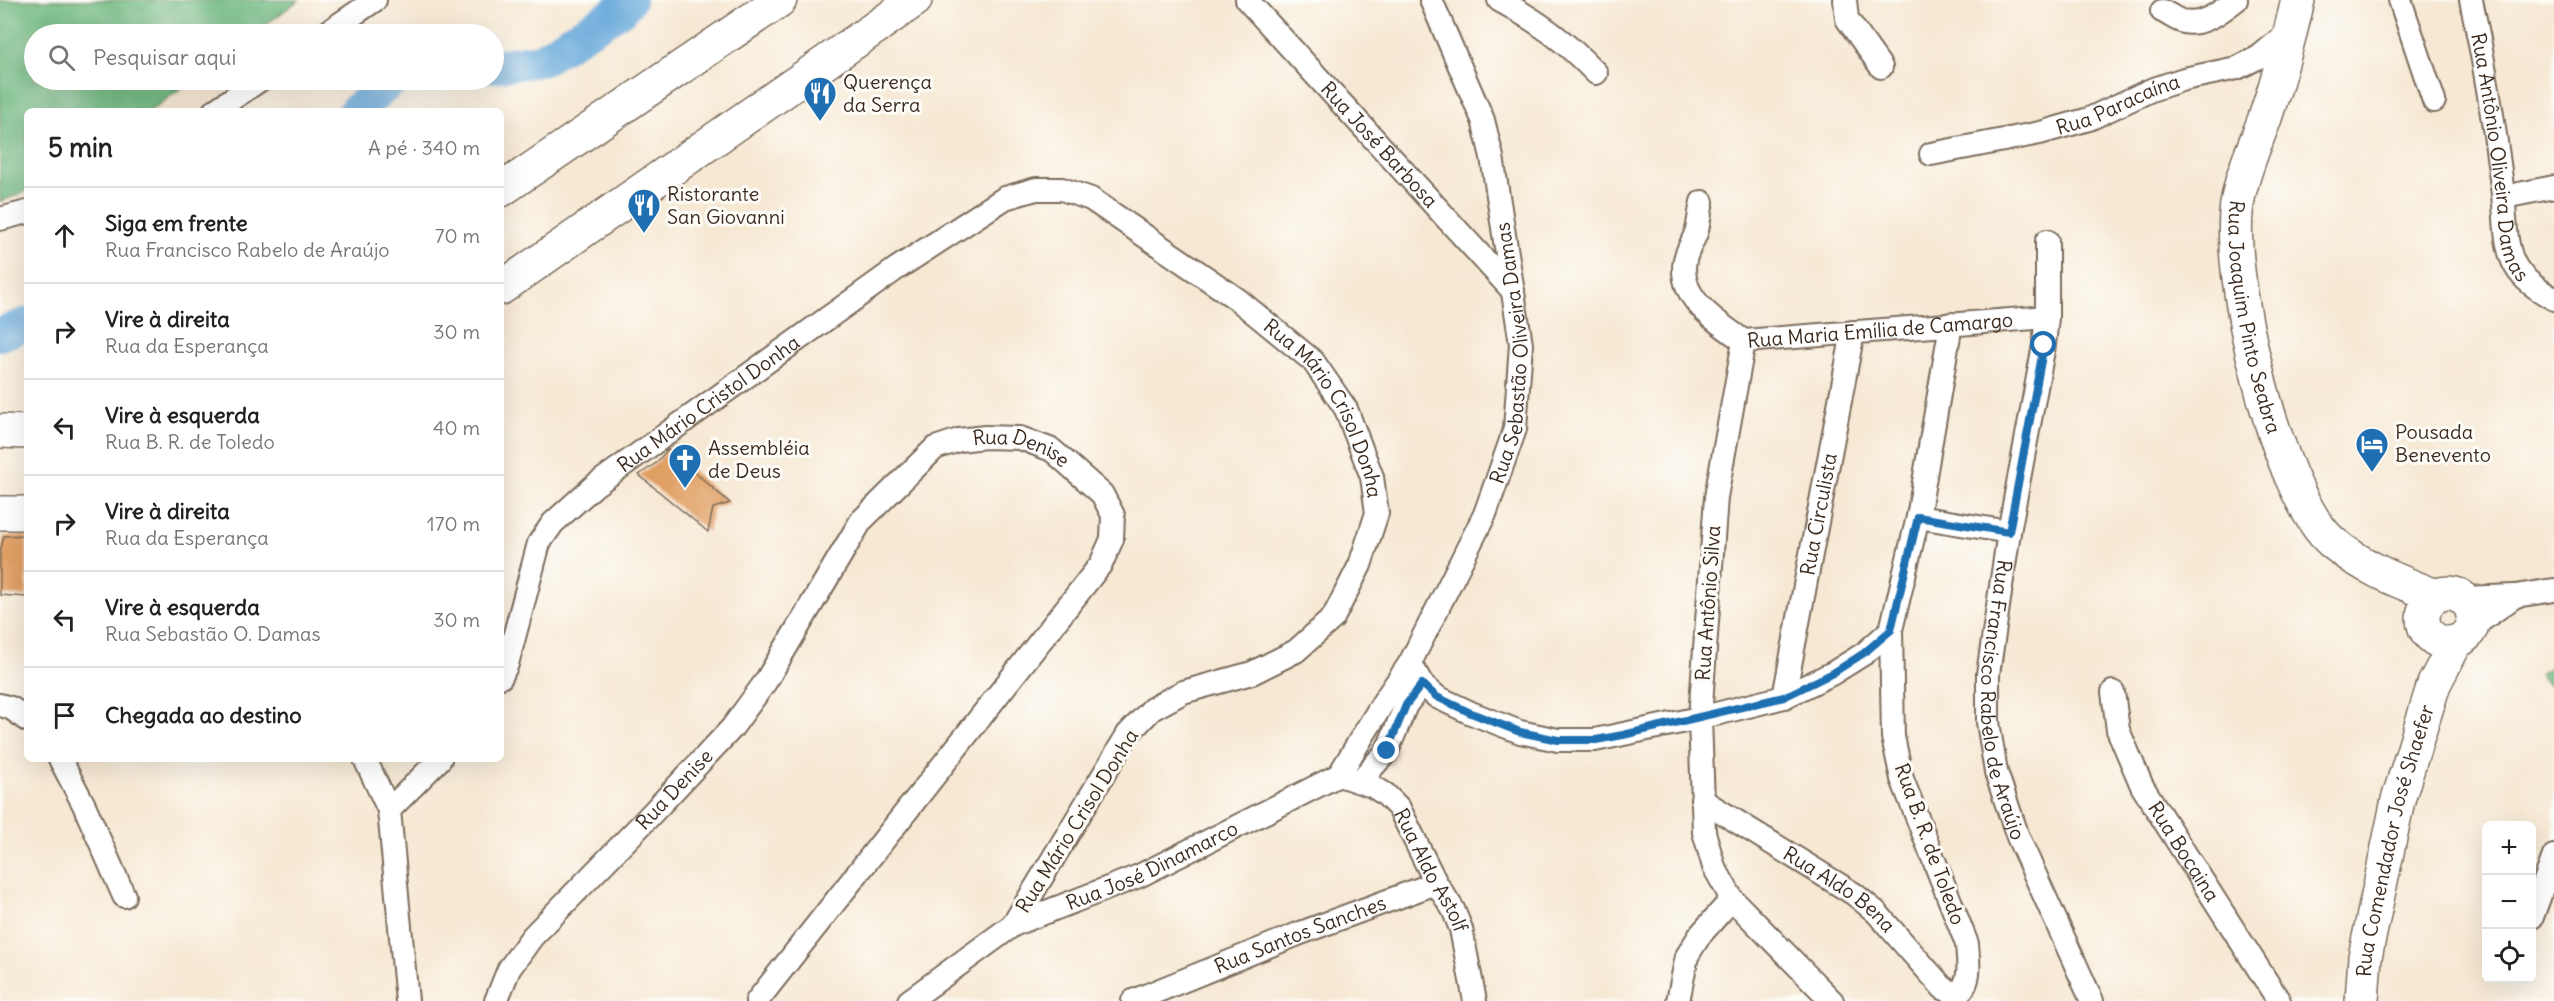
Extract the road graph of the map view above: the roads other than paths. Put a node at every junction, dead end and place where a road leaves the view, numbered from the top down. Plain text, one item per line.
1 (375, 0) edge
2 (780, 0) edge
3 (915, 0) edge
4 (1247, 0) edge
5 (1431, 0) edge
6 (1499, 0) edge
7 (1845, 0) edge
8 (2236, 0) edge
9 (2400, 0) edge
10 (2471, 0) edge
11 (2162, 11) dead end
12 (2295, 15) edge
13 (340, 24) edge
14 (1881, 67) dead end
15 (1596, 73) dead end
16 (245, 90) edge
17 (2434, 101) dead end
18 (218, 108) edge
19 (1931, 154) dead end
20 (2554, 187) edge
21 (504, 188) edge
22 (2504, 197) junction
23 (1005, 198) joint
24 (1702, 202) dead end
25 (24, 213) edge
26 (0, 219) edge
27 (2047, 241) dead end
28 (504, 286) edge
29 (1513, 291) junction
30 (2554, 299) edge
31 (2047, 318) junction
32 (1951, 324) junction
33 (1853, 332) junction
34 (1744, 341) junction
35 (0, 431) edge
36 (24, 432) edge
37 (0, 513) edge
38 (24, 513) edge
39 (1918, 517) junction
40 (2009, 532) junction
41 (2554, 590) edge
42 (2447, 620) junction
43 (1891, 630) junction
44 (1410, 663) junction
45 (504, 670) edge
46 (1422, 684) junction
47 (2113, 692) dead end
48 (1784, 697) junction
49 (0, 705) edge
50 (24, 718) edge
51 (1700, 718) junction
52 (1387, 751) junction
53 (62, 762) edge
54 (366, 762) edge
55 (437, 762) edge
56 (1350, 778) junction
57 (1702, 800) junction
58 (1399, 808) junction
59 (389, 810) junction
60 (2554, 856) edge
61 (1436, 883) junction
62 (124, 896) dead end
63 (1732, 899) junction
64 (2536, 906) edge
65 (1013, 925) junction
66 (1960, 992) joint
67 (407, 1001) edge
68 (496, 1001) edge
69 (757, 1001) edge
70 (909, 1001) edge
71 (1133, 1001) edge
72 (1475, 1001) edge
73 (1678, 1001) edge
74 (1832, 1001) edge
75 (2092, 1001) edge
76 (2279, 1001) edge
77 (2362, 1001) edge

1 - 13 street
2 - 21 street
3 - 28 street
4 - 29 street, Rua José Barbosa
5 - 29 street, Rua Sebastão Oliveira Damas
6 - 15 street
7 - 14 street
8 - 11 street
9 - 17 street
10 - 22 street, Rua Antônio Oliveira Damas
12 - 19 street, Rua Paracaína
12 - 42 street, Rua Joaquim Pinto Seabra
16 - 18 street
20 - 22 street
22 - 30 street, Rua Antônio Oliveira Damas
23 - 45 street, Rua Mário Cristol Donha
23 - 65 street, Rua Mário Crisol Donha
24 - 34 street, Rua Maria Emília de Camargo
25 - 26 street
27 - 31 street, Rua Francisco Rabelo de Araújo
29 - 44 street, Rua Sebastão Oliveira Damas
31 - 32 street, Rua Maria Emília de Camargo
31 - 40 street, Rua Francisco Rabelo de Araújo
32 - 33 street, Rua Maria Emília de Camargo
32 - 39 street, Rua B. R. de Toledo
33 - 34 street, Rua Maria Emília de Camargo
33 - 48 street, Rua Circulista
34 - 51 street, Rua Antônio Silva
35 - 36 street
37 - 38 street
39 - 40 street
39 - 43 street, Rua B. R. de Toledo
40 - 75 street, Rua Francisco Rabelo de Araújo
41 - 42 street
42 - 77 street, Rua Comendador José Shaefer
43 - 48 street
43 - 66 street, Rua B. R. de Toledo
44 - 46 street
44 - 56 street, Rua Sebastão Oliveira Damas
46 - 51 street
46 - 52 street
47 - 76 street, Rua Bocaina
48 - 51 street
49 - 50 street
51 - 57 street, Rua Antônio Silva
52 - 56 street
52 - 58 street
53 - 62 street
54 - 59 street
55 - 59 street
56 - 58 street, Rua Aldo Astolf
56 - 65 street, Rua José Dinamarco
57 - 63 street, Rua Antônio Silva
57 - 66 street, Rua Aldo Bena
58 - 61 street, Rua Aldo Astolf
59 - 67 street
60 - 64 street
61 - 71 street, Rua Santos Sanches
61 - 72 street, Rua Aldo Astolf
63 - 73 street
63 - 74 street, Rua Antônio Silva
65 - 70 street, Rua José Dinamarco
68 - 69 street, Rua Denise

